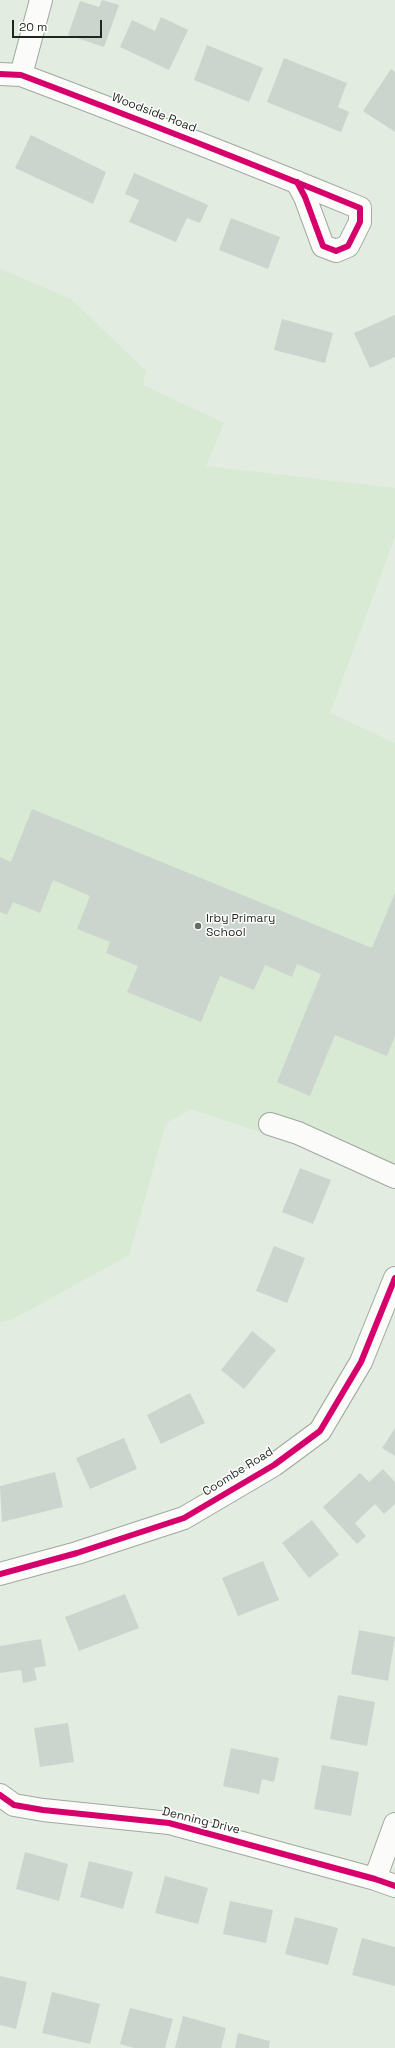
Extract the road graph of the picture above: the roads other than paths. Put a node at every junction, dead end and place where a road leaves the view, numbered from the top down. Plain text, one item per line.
1 (41, 0) edge
2 (11, 75) edge
3 (297, 182) dead end
4 (270, 1124) dead end
5 (395, 1177) edge
6 (395, 1278) edge
7 (0, 1574) edge
8 (0, 1795) edge
9 (395, 1824) edge
10 (375, 1879) junction
11 (395, 1886) edge

1 - 2 street
2 - 3 street, Woodside Road
4 - 5 street
6 - 7 street, Coombe Road
8 - 10 street, Denning Drive
9 - 10 street
10 - 11 street, Denning Drive

